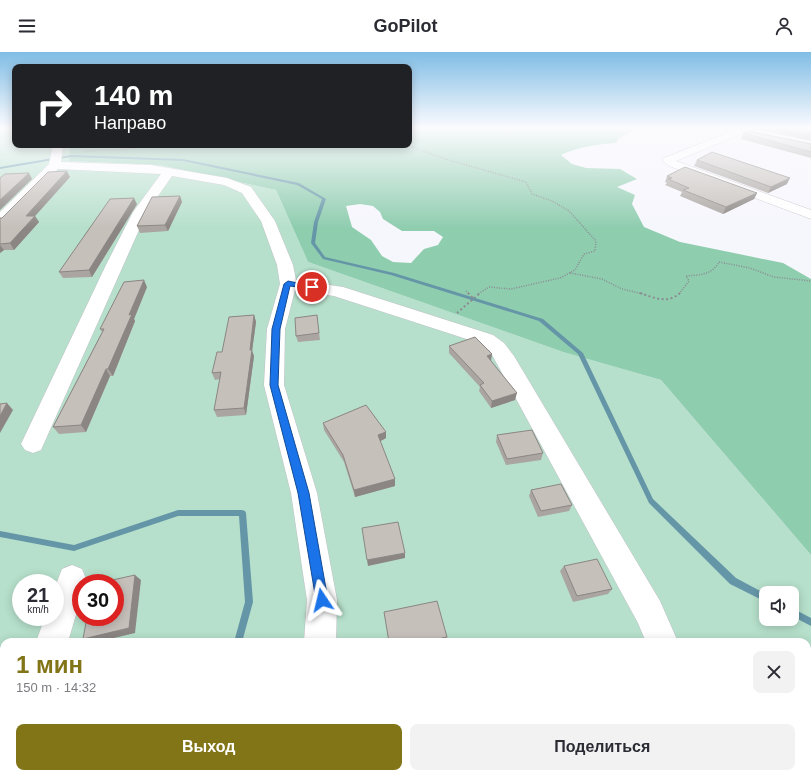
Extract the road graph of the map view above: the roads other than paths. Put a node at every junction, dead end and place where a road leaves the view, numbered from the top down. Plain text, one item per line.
1 (53, 161) edge
2 (92, 161) edge
3 (669, 161) edge
4 (169, 172) junction
5 (811, 215) edge
6 (0, 220) edge
7 (288, 284) junction
8 (33, 444) dead end
9 (72, 579) dead end
10 (53, 638) edge
11 (320, 638) edge
12 (660, 638) edge

1 - 6 street
2 - 4 street
3 - 5 street
4 - 7 street
4 - 8 street
7 - 11 street
7 - 12 street
9 - 10 street

